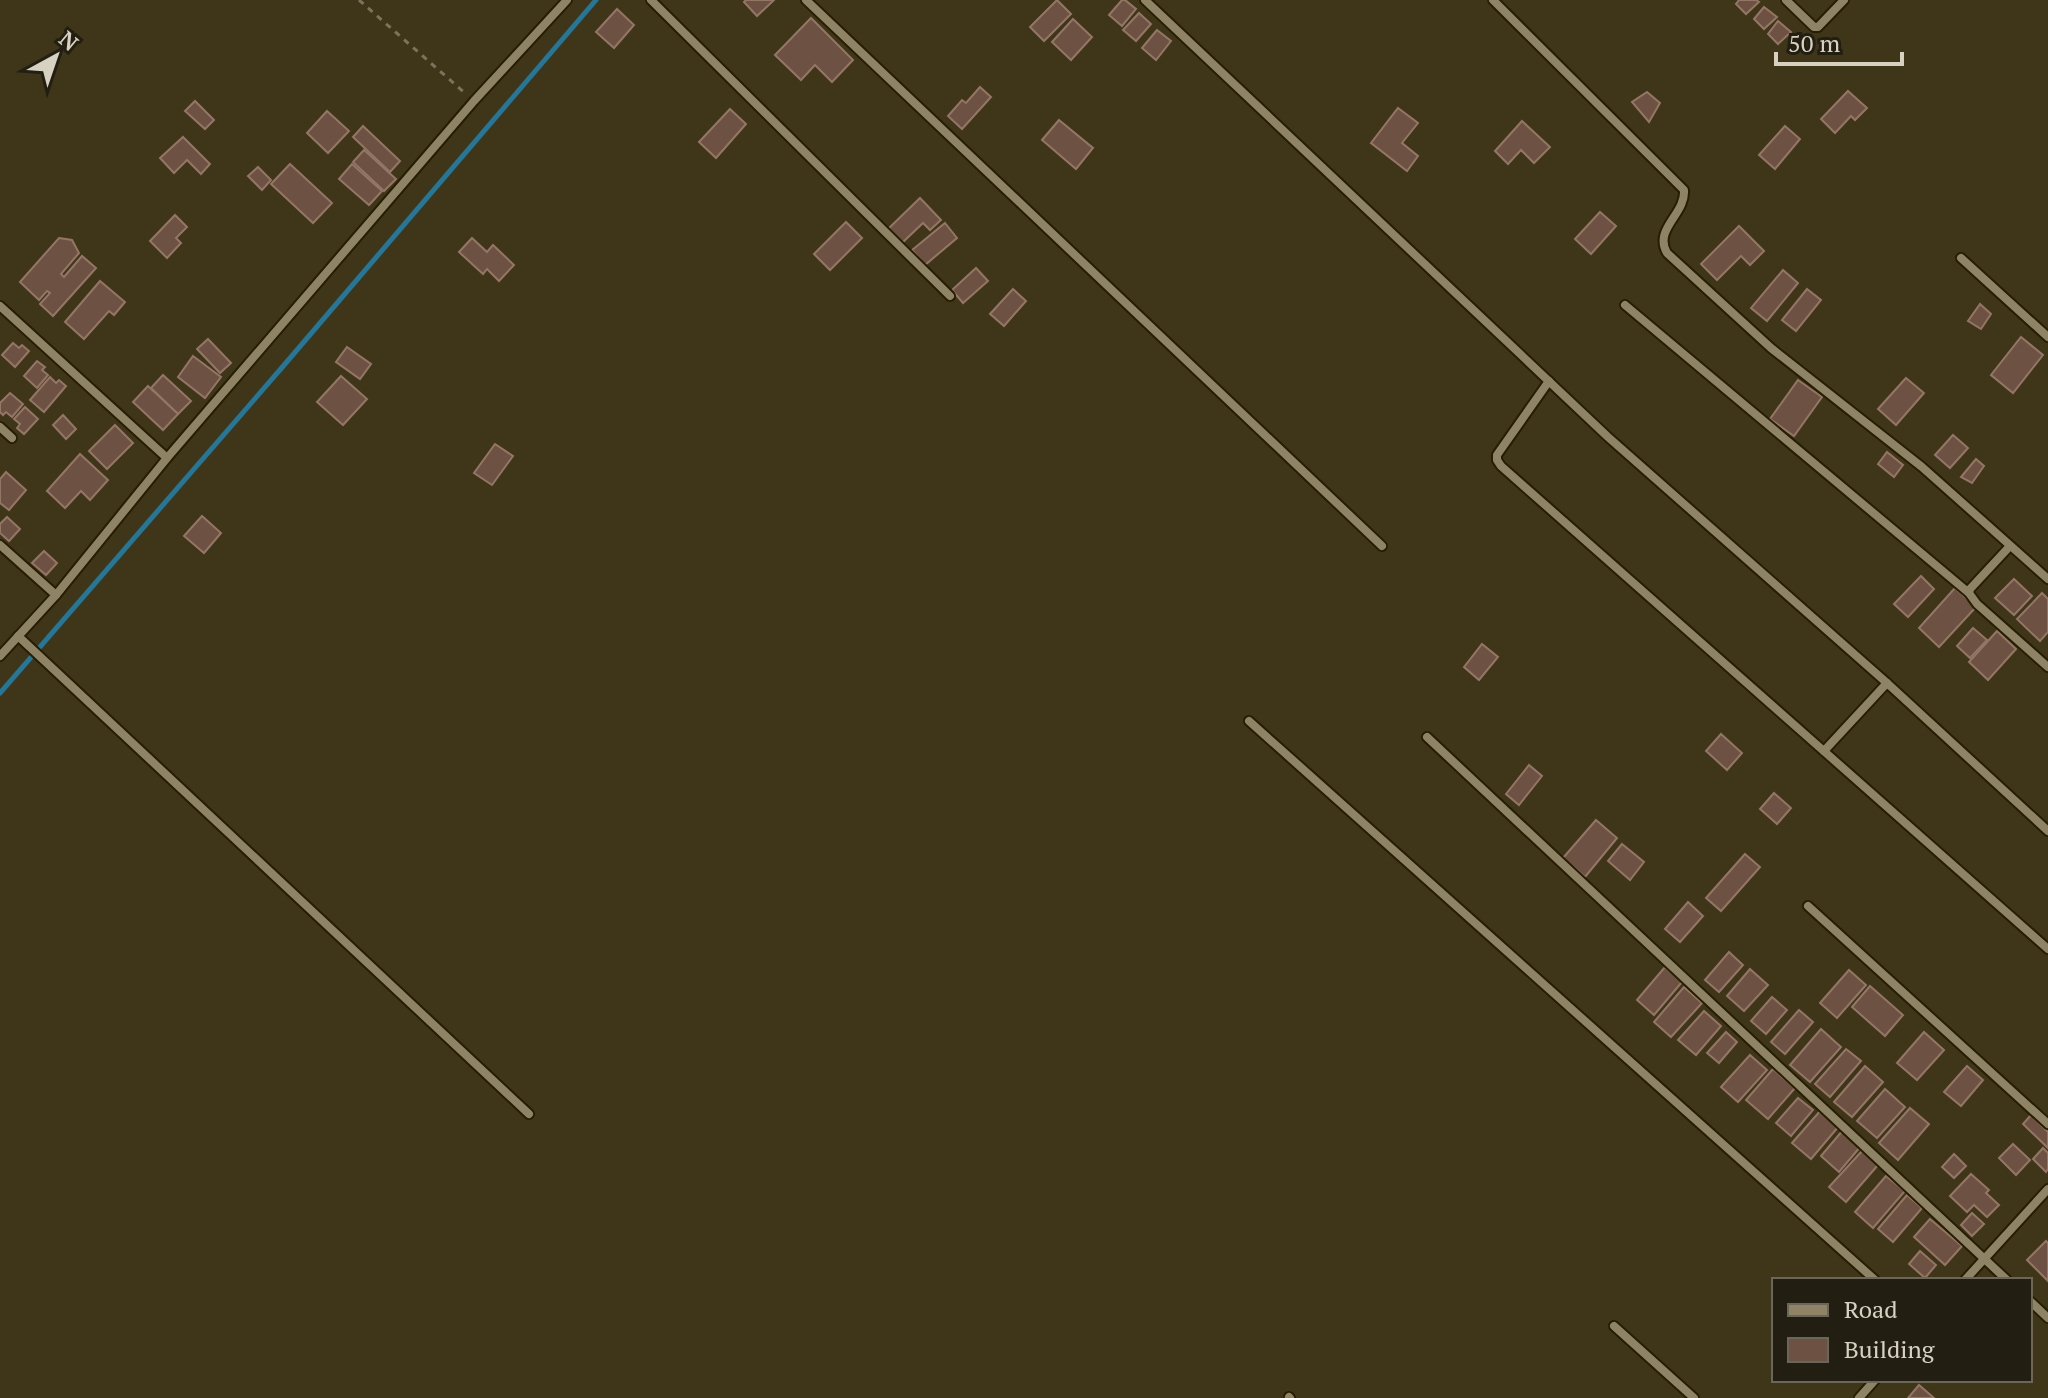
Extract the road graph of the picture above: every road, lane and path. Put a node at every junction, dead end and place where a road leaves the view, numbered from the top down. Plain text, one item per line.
1 (359, 0) edge
2 (567, 0) edge
3 (651, 0) edge
4 (806, 0) edge
5 (1145, 0) edge
6 (1493, 0) edge
7 (1786, 0) edge
8 (1844, 0) edge
9 (474, 101) junction
10 (1961, 258) dead end
11 (950, 296) dead end
12 (1625, 305) dead end
13 (0, 306) edge
14 (2048, 337) edge
15 (1549, 381) junction
16 (0, 427) edge
17 (12, 438) dead end
18 (167, 458) junction
19 (0, 545) edge
20 (1382, 546) dead end
21 (2010, 546) junction
22 (2048, 579) edge
23 (1969, 593) junction
24 (56, 595) junction
25 (18, 636) junction
26 (0, 656) edge
27 (2048, 667) edge
28 (1887, 683) junction
29 (1249, 721) dead end
30 (1427, 737) dead end
31 (1824, 751) junction
32 (2048, 831) edge
33 (1808, 906) dead end
34 (2048, 949) edge
35 (529, 1114) dead end
36 (2048, 1124) edge
37 (2048, 1189) edge
38 (1984, 1259) junction
39 (1873, 1278) edge
40 (1967, 1278) edge
41 (2005, 1278) edge
42 (2032, 1303) edge
43 (2048, 1318) edge
44 (1614, 1326) dead end
45 (1873, 1382) edge
46 (1694, 1398) edge
47 (1859, 1398) edge

1 - 9 path
2 - 9 street
3 - 11 street
4 - 20 street
5 - 15 street
6 - 21 street
7 - 8 street
9 - 18 street
10 - 14 street
12 - 23 street
13 - 18 street
15 - 28 street
15 - 31 street
16 - 17 street
18 - 24 street
19 - 24 street
21 - 22 street
21 - 23 street
23 - 27 street
24 - 25 street
25 - 26 street
25 - 35 street
28 - 31 street
28 - 32 street
29 - 39 street
30 - 38 street
31 - 34 street
33 - 36 street
37 - 38 street
38 - 40 street
38 - 41 street
42 - 43 street
44 - 46 street
45 - 47 street

